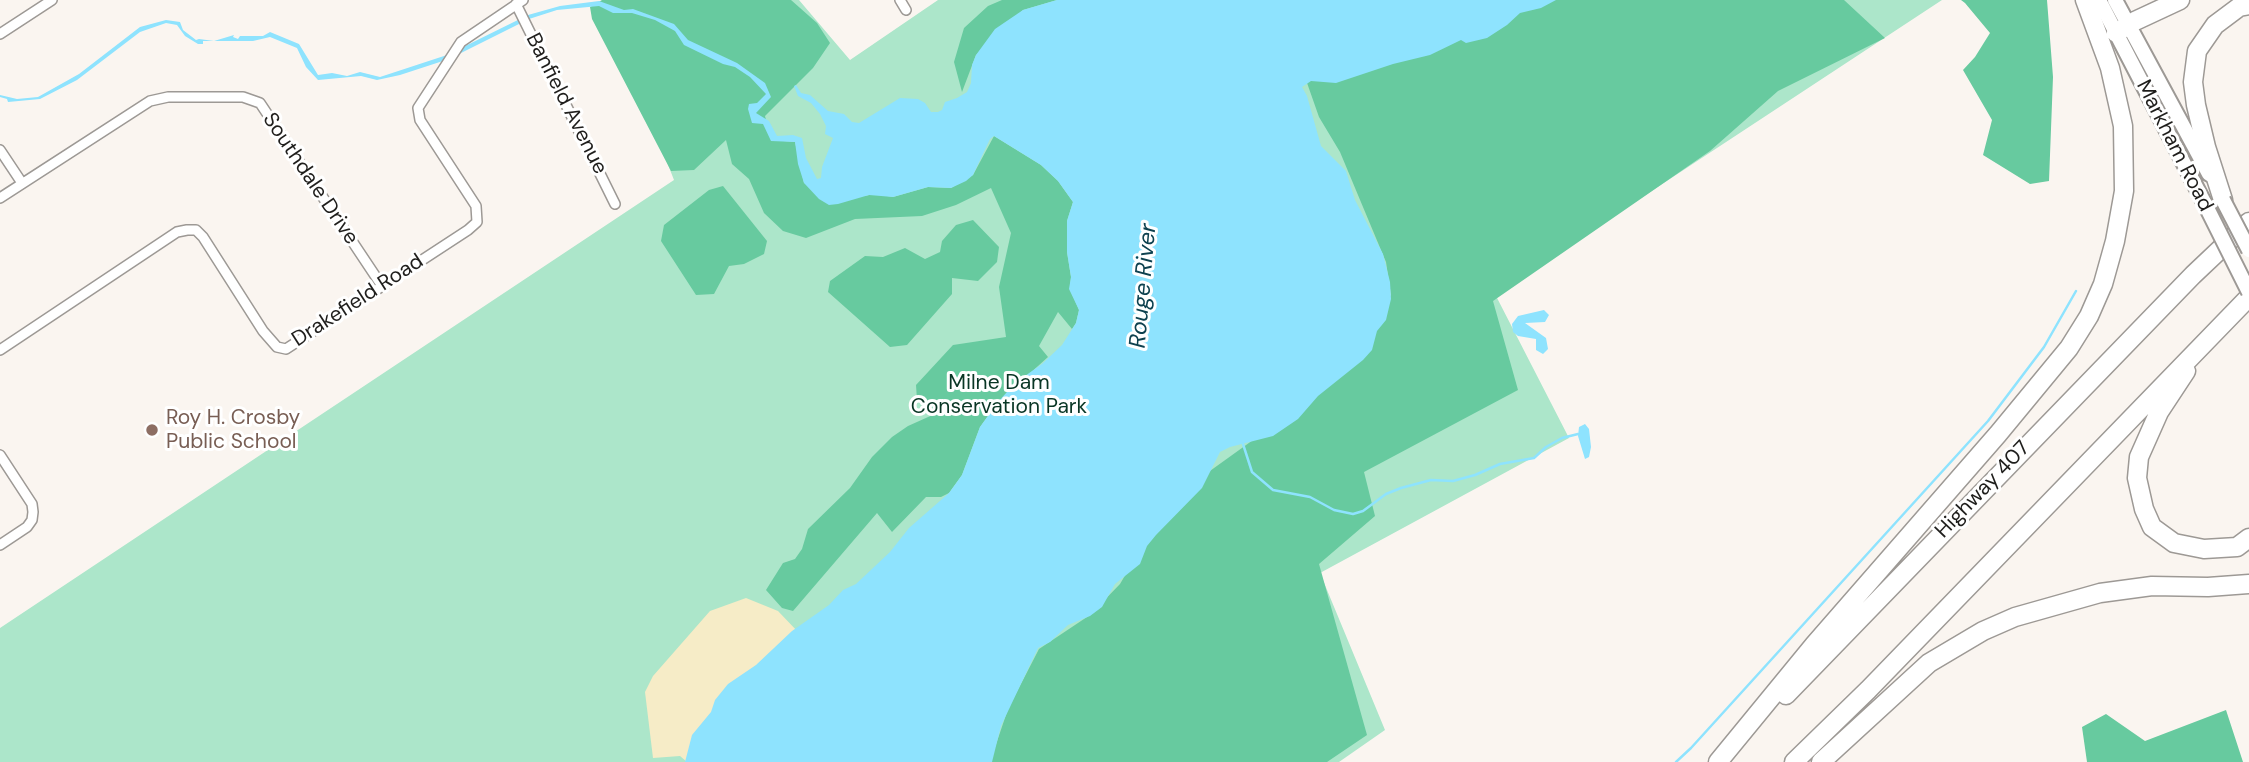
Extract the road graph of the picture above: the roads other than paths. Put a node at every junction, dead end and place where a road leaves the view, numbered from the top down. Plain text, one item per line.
1 (52, 0) edge
2 (901, 0) edge
3 (2085, 0) edge
4 (2099, 0) edge
5 (2115, 0) edge
6 (2180, 0) edge
7 (519, 2) edge
8 (2249, 5) edge
9 (906, 10) dead end
10 (2122, 29) junction
11 (0, 34) edge
12 (0, 150) edge
13 (22, 183) junction
14 (0, 198) edge
15 (615, 204) dead end
16 (2215, 205) junction
17 (2249, 213) edge
18 (2249, 222) edge
19 (2249, 250) edge
20 (2204, 264) junction
21 (382, 286) junction
22 (2249, 294) edge
23 (2211, 335) junction
24 (0, 350) edge
25 (0, 455) edge
26 (2249, 538) edge
27 (0, 545) edge
28 (2249, 584) edge
29 (1719, 762) edge
30 (1794, 762) edge
31 (1821, 762) edge

1 - 11 street
2 - 9 street
3 - 29 highway
4 - 10 main road, Markham Road
5 - 10 main road, Markham Road
6 - 10 highway
7 - 15 street, Banfield Avenue
7 - 21 street, Drakefield Road
8 - 16 highway
10 - 16 main road, Markham Road
12 - 13 street
13 - 14 street, Southdale Drive
13 - 21 street, Southdale Drive
16 - 19 main road, Markham Road, bridge
16 - 22 main road, Markham Road, bridge
17 - 20 highway
18 - 20 highway, Highway 407
20 - 29 highway, Highway 407
21 - 24 street, Drakefield Road
22 - 23 highway
23 - 26 highway
23 - 30 highway
25 - 27 street
28 - 31 highway

